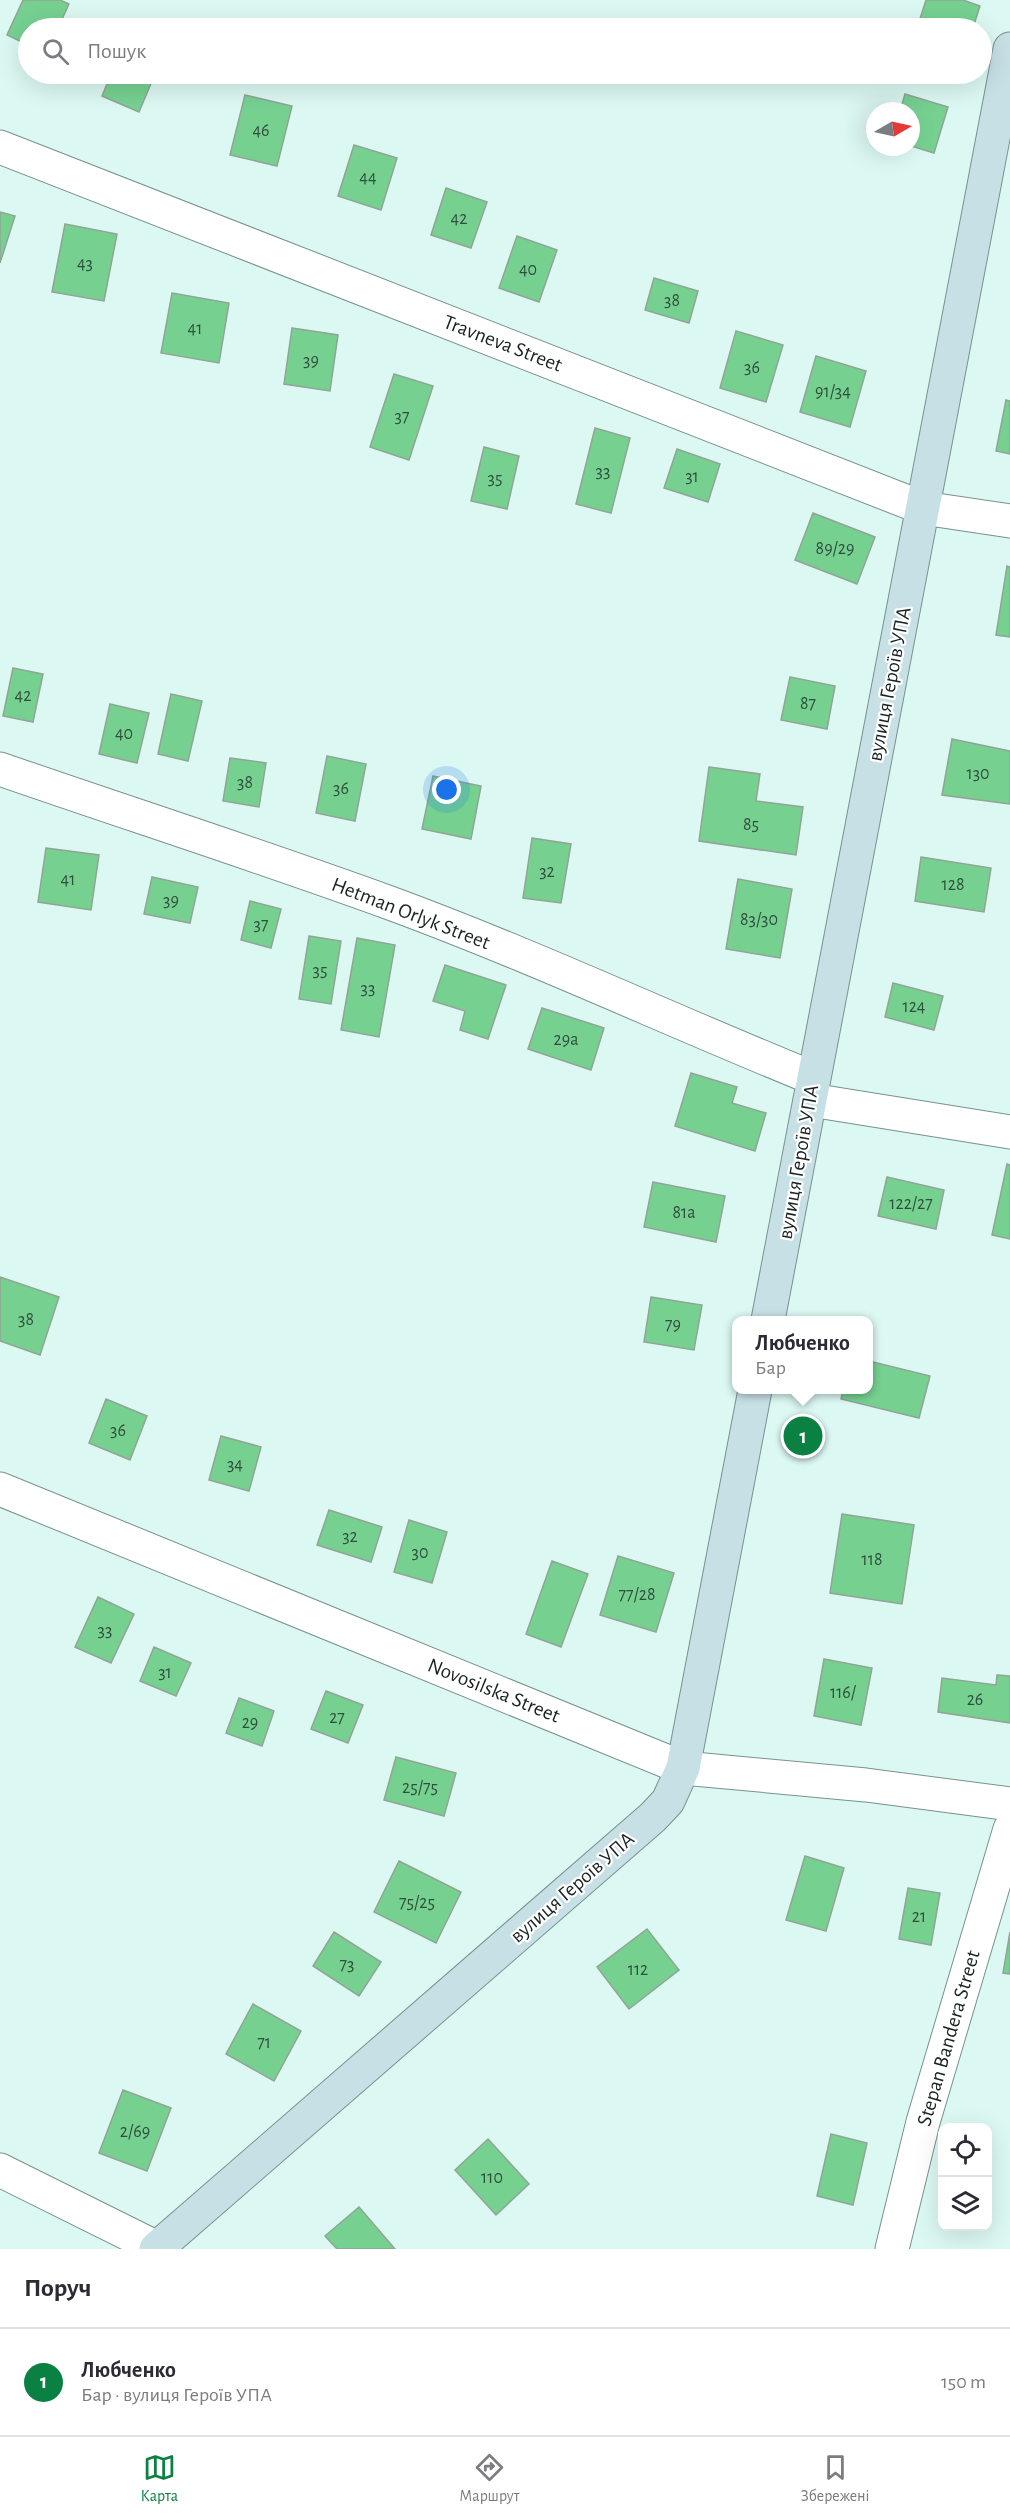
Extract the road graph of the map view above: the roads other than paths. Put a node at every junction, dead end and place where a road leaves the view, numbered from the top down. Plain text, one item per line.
1 (1010, 48) edge
2 (0, 147) edge
3 (923, 508) junction
4 (1010, 521) edge
5 (0, 769) edge
6 (812, 1089) junction
7 (1010, 1132) edge
8 (769, 1316) edge
9 (754, 1394) edge
10 (0, 1489) edge
11 (683, 1768) junction
12 (1010, 1804) edge
13 (1010, 1829) edge
14 (0, 2170) edge
15 (157, 2248) edge
16 (892, 2249) edge

1 - 3 street, вулиця Героїв УПА
2 - 3 street, Travneva Street
3 - 4 street, Travneva Street
3 - 6 street, вулиця Героїв УПА
5 - 6 street, Hetman Orlyk Street
6 - 7 street, Hetman Orlyk Street
6 - 8 street, вулиця Героїв УПА
9 - 11 street, вулиця Героїв УПА
10 - 11 street, Novosilska Street
11 - 12 street, Novosilska Street
11 - 15 street, вулиця Героїв УПА
13 - 16 street, Stepan Bandera Street
14 - 15 street

